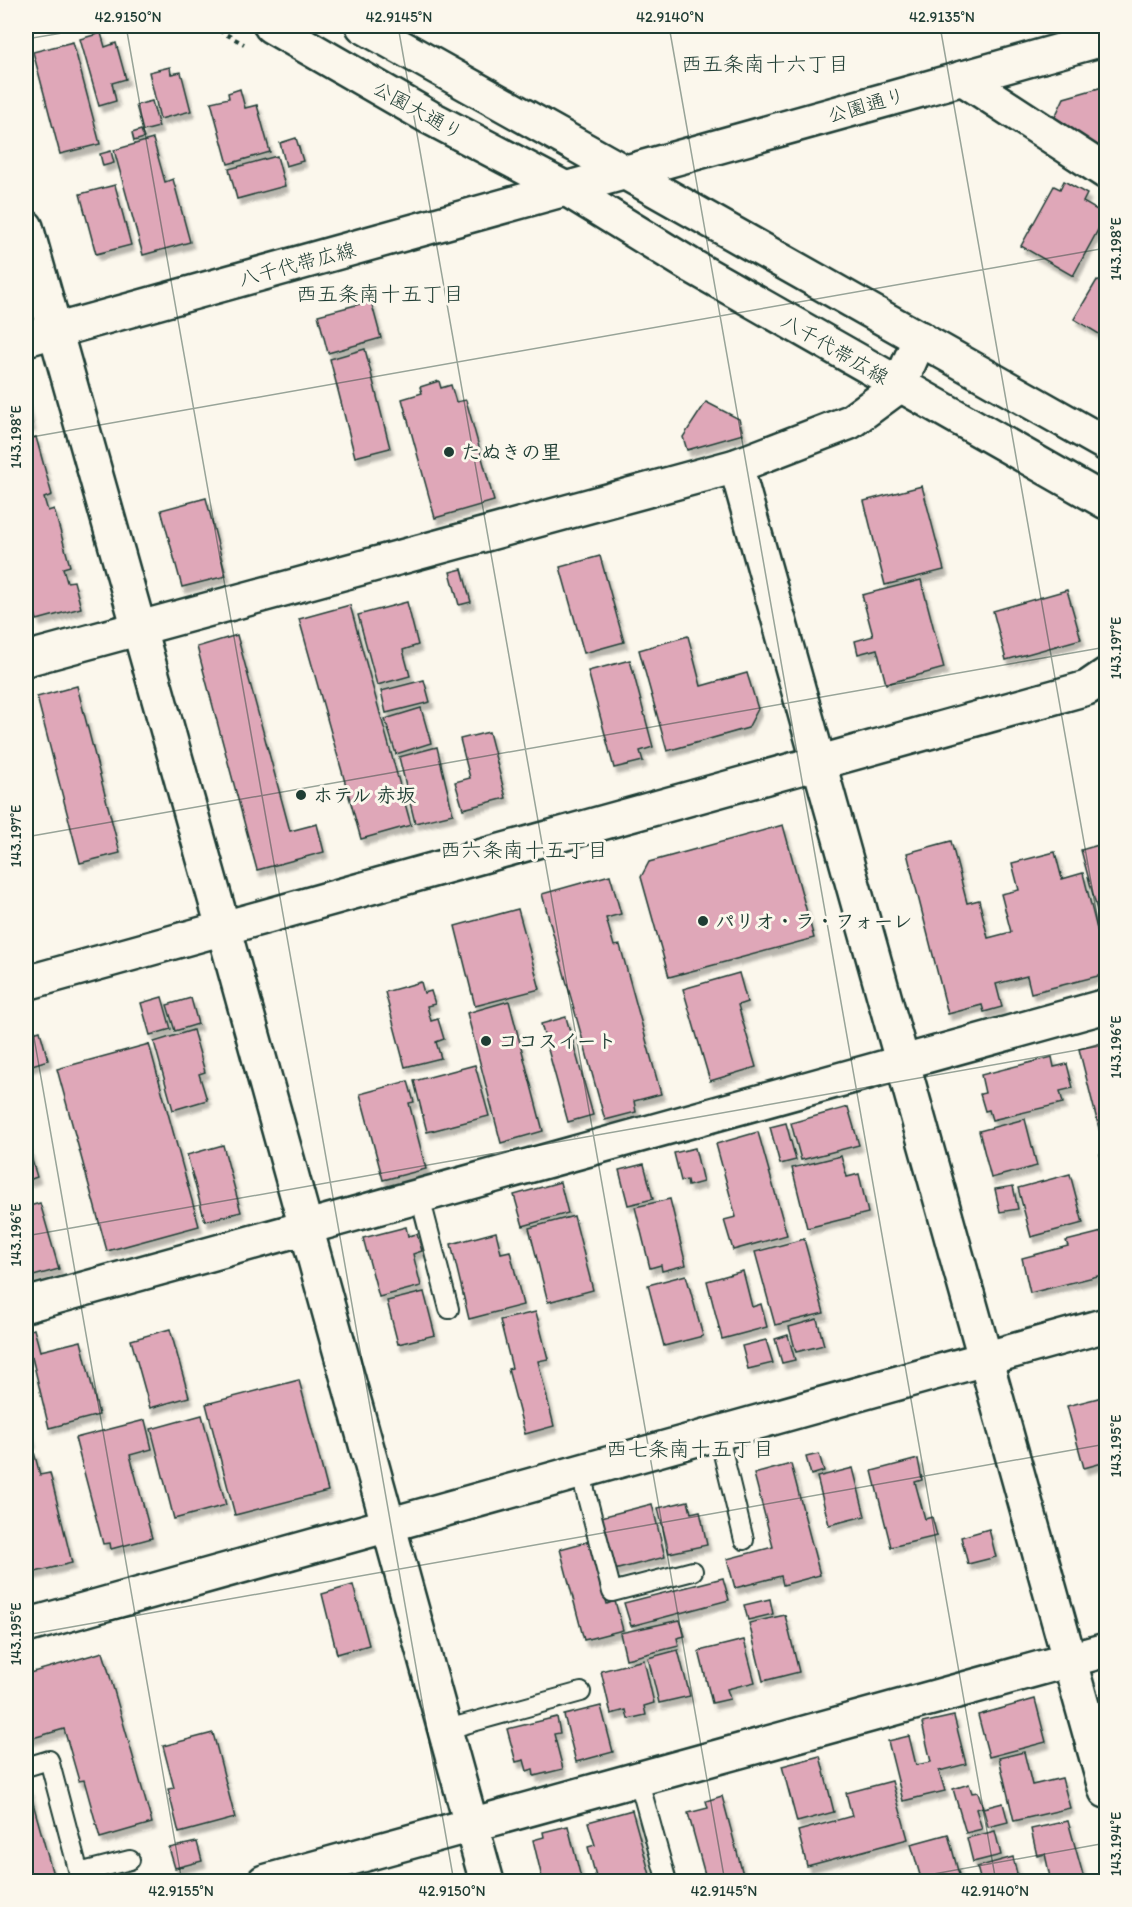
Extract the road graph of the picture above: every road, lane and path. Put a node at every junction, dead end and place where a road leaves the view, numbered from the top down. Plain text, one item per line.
1 (271, 26) edge
2 (363, 26) edge
3 (1107, 38) edge
4 (962, 78) junction
5 (1107, 172) edge
6 (626, 173) junction
7 (568, 190) junction
8 (26, 227) edge
9 (40, 335) edge
10 (920, 338) junction
11 (899, 386) junction
12 (1107, 444) edge
13 (736, 466) junction
14 (1107, 502) edge
15 (139, 627) junction
16 (26, 659) edge
17 (1107, 675) edge
18 (818, 762) junction
19 (224, 927) junction
20 (26, 983) edge
21 (1107, 1006) edge
22 (903, 1064) junction
23 (420, 1197) junction
24 (306, 1228) junction
25 (26, 1305) edge
26 (449, 1309) dead end
27 (1107, 1325) edge
28 (985, 1359) junction
29 (718, 1433) junction
30 (580, 1471) junction
31 (388, 1525) junction
32 (744, 1540) dead end
33 (693, 1572) dead end
34 (26, 1626) edge
35 (1107, 1650) edge
36 (1070, 1660) junction
37 (581, 1692) dead end
38 (444, 1730) junction
39 (26, 1767) edge
40 (638, 1778) junction
41 (1107, 1791) edge
42 (470, 1823) junction
43 (130, 1860) dead end
44 (264, 1881) edge
45 (487, 1881) edge
46 (667, 1881) edge

1 - 7 street, 公園大通り
2 - 6 street
3 - 4 street, 公園通り
4 - 5 street
4 - 6 street, 公園通り
6 - 7 street, 八千代帯広線
6 - 10 street
7 - 9 street, 八千代帯広線
7 - 11 street, 八千代帯広線
8 - 9 street
9 - 15 street
10 - 11 street
10 - 12 street
11 - 13 street
11 - 14 street, 八千代帯広線
13 - 15 street
13 - 18 street
15 - 16 street
15 - 19 street
17 - 18 street
18 - 19 street
18 - 22 street
19 - 20 street
19 - 24 street
21 - 22 street
22 - 23 street
22 - 28 street
23 - 24 street
23 - 26 lane
24 - 25 street
24 - 31 street
27 - 28 street
28 - 29 street
28 - 36 street
29 - 30 street
29 - 32 lane
30 - 31 street
30 - 33 lane
31 - 34 street
31 - 38 street
35 - 36 street
36 - 40 street
36 - 41 street
37 - 38 lane
38 - 42 street
39 - 43 lane
40 - 42 street
40 - 46 lane
42 - 44 street
42 - 45 street

